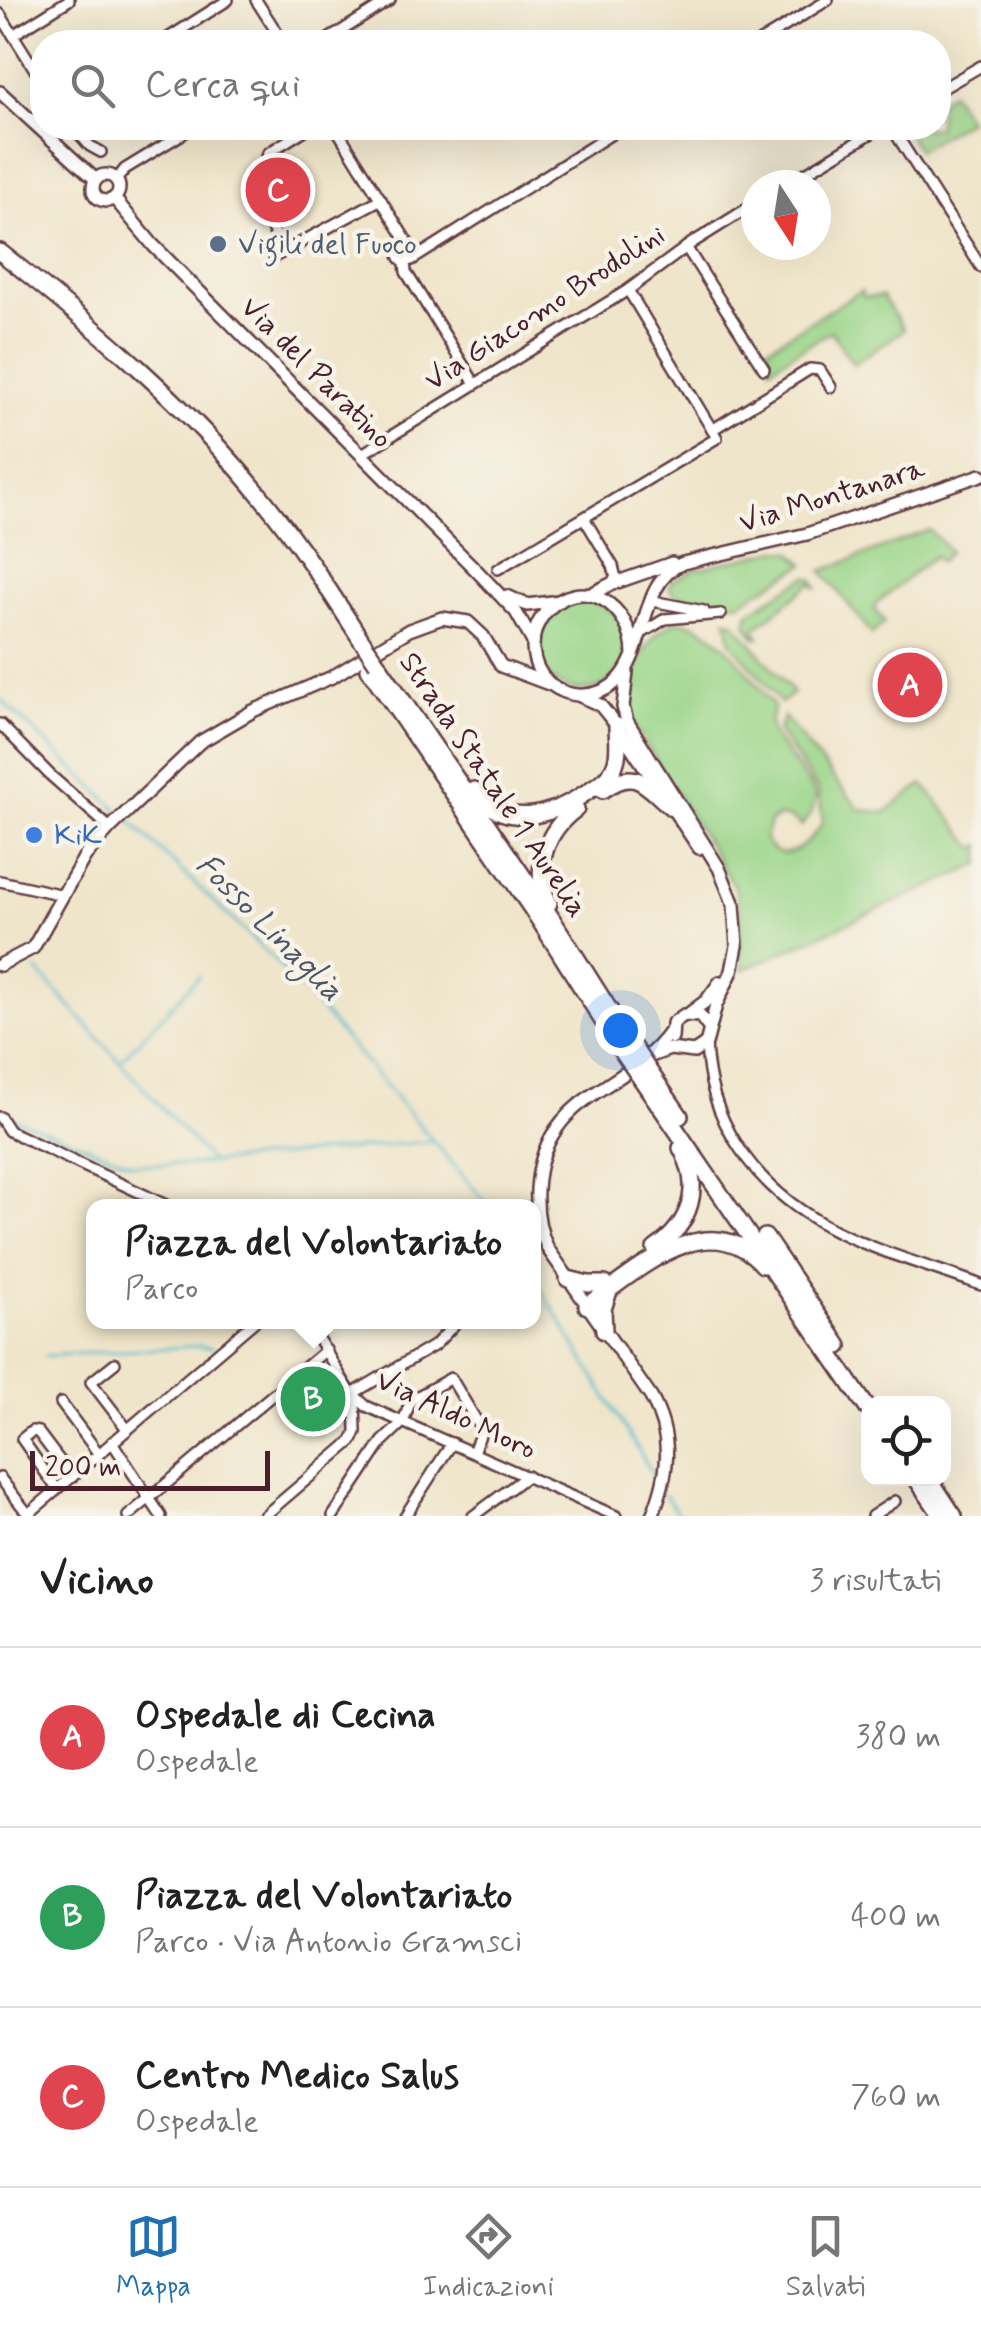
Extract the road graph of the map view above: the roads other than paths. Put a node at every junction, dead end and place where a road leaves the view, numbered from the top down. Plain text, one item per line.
1 (69, 0) edge
2 (228, 0) edge
3 (256, 0) edge
4 (390, 0) edge
5 (828, 0) edge
6 (812, 4) edge
7 (0, 14) edge
8 (181, 30) edge
9 (275, 30) edge
10 (343, 30) edge
11 (776, 30) edge
12 (13, 35) junction
13 (30, 62) edge
14 (981, 66) edge
15 (951, 84) edge
16 (0, 92) edge
17 (30, 120) edge
18 (52, 140) edge
19 (85, 140) edge
20 (172, 140) edge
21 (289, 140) edge
22 (344, 140) edge
23 (601, 140) edge
24 (860, 140) edge
25 (900, 140) edge
26 (101, 152) dead end
27 (811, 170) edge
28 (96, 180) junction
29 (116, 180) junction
30 (114, 198) junction
31 (381, 199) junction
32 (741, 212) edge
33 (686, 247) junction
34 (286, 250) junction
35 (0, 252) edge
36 (410, 254) junction
37 (274, 256) dead end
38 (0, 264) edge
39 (981, 267) edge
40 (628, 290) junction
41 (764, 370) dead end
42 (475, 384) junction
43 (832, 386) dead end
44 (715, 434) junction
45 (362, 454) junction
46 (981, 475) edge
47 (584, 518) junction
48 (696, 560) junction
49 (614, 566) junction
50 (498, 569) dead end
51 (641, 574) junction
52 (485, 580) junction
53 (610, 585) junction
54 (589, 596) junction
55 (560, 601) junction
56 (652, 601) junction
57 (638, 635) junction
58 (356, 641) junction
59 (533, 642) junction
60 (633, 654) junction
61 (534, 658) junction
62 (373, 666) junction
63 (627, 670) junction
64 (508, 671) junction
65 (561, 691) junction
66 (580, 696) junction
67 (0, 724) edge
68 (617, 726) junction
69 (444, 760) junction
70 (672, 808) junction
71 (112, 825) junction
72 (0, 881) edge
73 (63, 895) junction
74 (550, 916) junction
75 (0, 965) edge
76 (690, 1014) junction
77 (709, 1028) junction
78 (671, 1030) junction
79 (706, 1044) junction
80 (626, 1047) junction
81 (680, 1049) junction
82 (644, 1058) junction
83 (647, 1077) junction
84 (0, 1121) edge
85 (677, 1130) junction
86 (153, 1199) edge
87 (538, 1199) edge
88 (541, 1231) edge
89 (568, 1279) junction
90 (981, 1285) edge
91 (607, 1287) junction
92 (789, 1290) junction
93 (584, 1303) junction
94 (246, 1329) edge
95 (312, 1329) edge
96 (450, 1329) edge
97 (604, 1331) junction
98 (326, 1350) junction
99 (116, 1363) dead end
100 (354, 1396) junction
101 (871, 1396) edge
102 (861, 1398) edge
103 (62, 1403) dead end
104 (403, 1422) junction
105 (128, 1430) junction
106 (112, 1442) junction
107 (452, 1443) junction
108 (473, 1452) junction
109 (99, 1454) junction
110 (527, 1476) junction
111 (72, 1477) junction
112 (0, 1478) edge
113 (921, 1486) edge
114 (934, 1486) edge
115 (58, 1489) junction
116 (149, 1497) junction
117 (894, 1501) dead end
118 (654, 1511) edge
119 (27, 1515) edge
120 (128, 1516) edge
121 (161, 1516) edge
122 (264, 1516) edge
123 (333, 1516) edge
124 (406, 1516) edge
125 (473, 1516) edge
126 (616, 1516) edge
127 (872, 1516) edge
128 (942, 1516) edge
129 (954, 1516) edge

1 - 12 street
2 - 8 street
3 - 9 street
4 - 10 street
5 - 6 street
6 - 11 street
7 - 12 street
12 - 13 street
14 - 15 street
16 - 17 main road
18 - 28 main road
19 - 26 street
20 - 29 street
21 - 34 street
22 - 31 street
23 - 36 street
24 - 27 street
25 - 39 street
28 - 29 main road
28 - 30 main road
29 - 30 main road
30 - 45 main road, Via del Paratino
31 - 34 street
31 - 36 street
32 - 33 street, Via Giacomo Brodolini
33 - 40 street, Via Giacomo Brodolini
33 - 41 street
34 - 37 street
35 - 58 highway, Strada Statale 1 Aurelia
36 - 42 street
38 - 58 highway, Strada Statale 1 Aurelia
40 - 42 street, Via Giacomo Brodolini
40 - 44 street
42 - 45 street, Via Giacomo Brodolini
43 - 44 street
44 - 47 street
45 - 52 main road, Via del Paratino
46 - 48 main road, Via Montanara
47 - 49 street
47 - 50 street
48 - 51 main road, Via Montanara
48 - 56 main road
49 - 51 street
49 - 53 street
51 - 53 main road, Via Montanara
52 - 55 main road
52 - 59 main road
53 - 54 main road, Via Montanara
54 - 55 main road
54 - 60 main road
55 - 59 main road
56 - 57 main road
56 - 57 street
57 - 60 main road
58 - 62 highway, Strada Statale 1 Aurelia, bridge
59 - 61 main road
60 - 63 main road
61 - 64 main road
61 - 65 main road
62 - 69 highway, Strada Statale 1 Aurelia
62 - 80 highway, Strada Statale 1 Aurelia
63 - 66 main road
63 - 77 main road
64 - 65 main road
64 - 71 main road
65 - 66 main road
66 - 68 main road
67 - 71 street
68 - 69 highway
68 - 70 main road
69 - 74 highway, Strada Statale 1 Aurelia
70 - 74 highway
70 - 76 main road
71 - 73 main road
72 - 73 street
73 - 75 main road
74 - 80 highway, Strada Statale 1 Aurelia
76 - 77 main road
76 - 78 main road
77 - 79 main road
78 - 81 main road
78 - 82 main road
79 - 81 main road
79 - 90 street
80 - 83 highway, Strada Statale 1 Aurelia, bridge
81 - 82 main road
82 - 87 main road
83 - 85 highway, Strada Statale 1 Aurelia
83 - 101 highway, Strada Statale 1 Aurelia
84 - 86 street
85 - 91 highway
85 - 92 highway, Strada Statale 1 Aurelia
88 - 89 main road
89 - 91 highway
89 - 93 main road
91 - 92 highway
91 - 93 highway
91 - 97 highway
92 - 102 highway, Strada Statale 1 Aurelia
93 - 97 main road
94 - 105 street
95 - 98 street, Via Aldo Moro
96 - 100 street
97 - 118 main road
98 - 100 street, Via Aldo Moro
98 - 116 street
99 - 105 street
100 - 104 street, Via Aldo Moro
100 - 122 street
103 - 109 street
104 - 107 street, Via Aldo Moro
104 - 108 street
104 - 123 street
105 - 106 street
106 - 109 street
106 - 116 street
107 - 108 street, Via Aldo Moro
107 - 124 street
108 - 110 street, Via Aldo Moro
109 - 111 street
110 - 125 street
110 - 126 street, Via Aldo Moro
111 - 115 street
111 - 115 street
112 - 119 street
113 - 128 highway
114 - 129 highway
115 - 119 street
116 - 120 street
116 - 121 street
117 - 127 street

